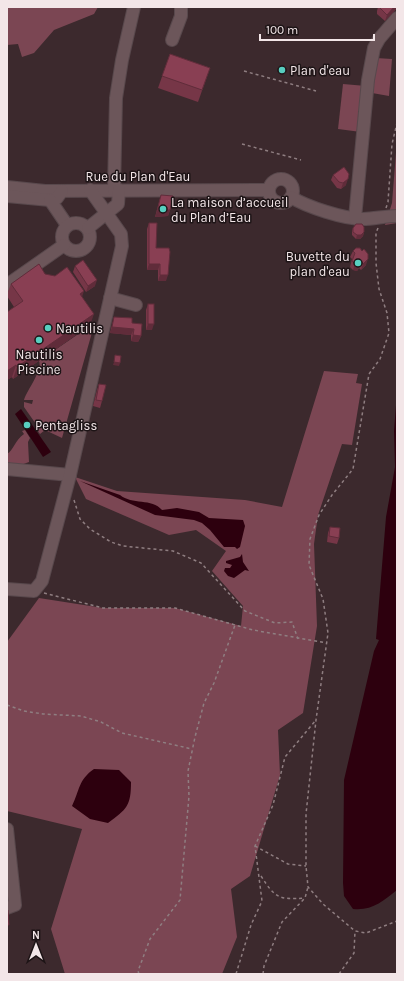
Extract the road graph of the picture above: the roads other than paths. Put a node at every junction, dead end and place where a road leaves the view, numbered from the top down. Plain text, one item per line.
1 (134, 7) edge
2 (181, 7) edge
3 (397, 18) edge
4 (172, 40) dead end
5 (7, 187) edge
6 (90, 190) junction
7 (116, 190) junction
8 (269, 190) junction
9 (62, 191) junction
10 (7, 196) edge
11 (291, 197) junction
12 (50, 200) junction
13 (107, 214) junction
14 (397, 216) edge
15 (355, 218) junction
16 (68, 225) junction
17 (88, 228) junction
18 (64, 245) junction
19 (7, 285) edge
20 (110, 298) junction
21 (136, 305) dead end
22 (7, 469) edge
23 (70, 475) junction
24 (7, 589) edge
25 (7, 829) edge
26 (7, 908) edge

1 - 7 street
2 - 4 street
3 - 15 street
5 - 9 street, Rue du Plan d'Eau
6 - 7 street, Rue du Plan d'Eau
6 - 9 street, Rue du Plan d'Eau
6 - 13 street
7 - 8 street, Rue du Plan d'Eau
7 - 13 street
8 - 11 street
8 - 11 street
9 - 12 street
10 - 12 street
11 - 15 street
12 - 16 street
13 - 17 street
13 - 20 street
14 - 15 street
16 - 17 street
16 - 18 street
17 - 18 street
18 - 19 street
20 - 21 street
20 - 23 street
22 - 23 street
23 - 24 street
25 - 26 street

